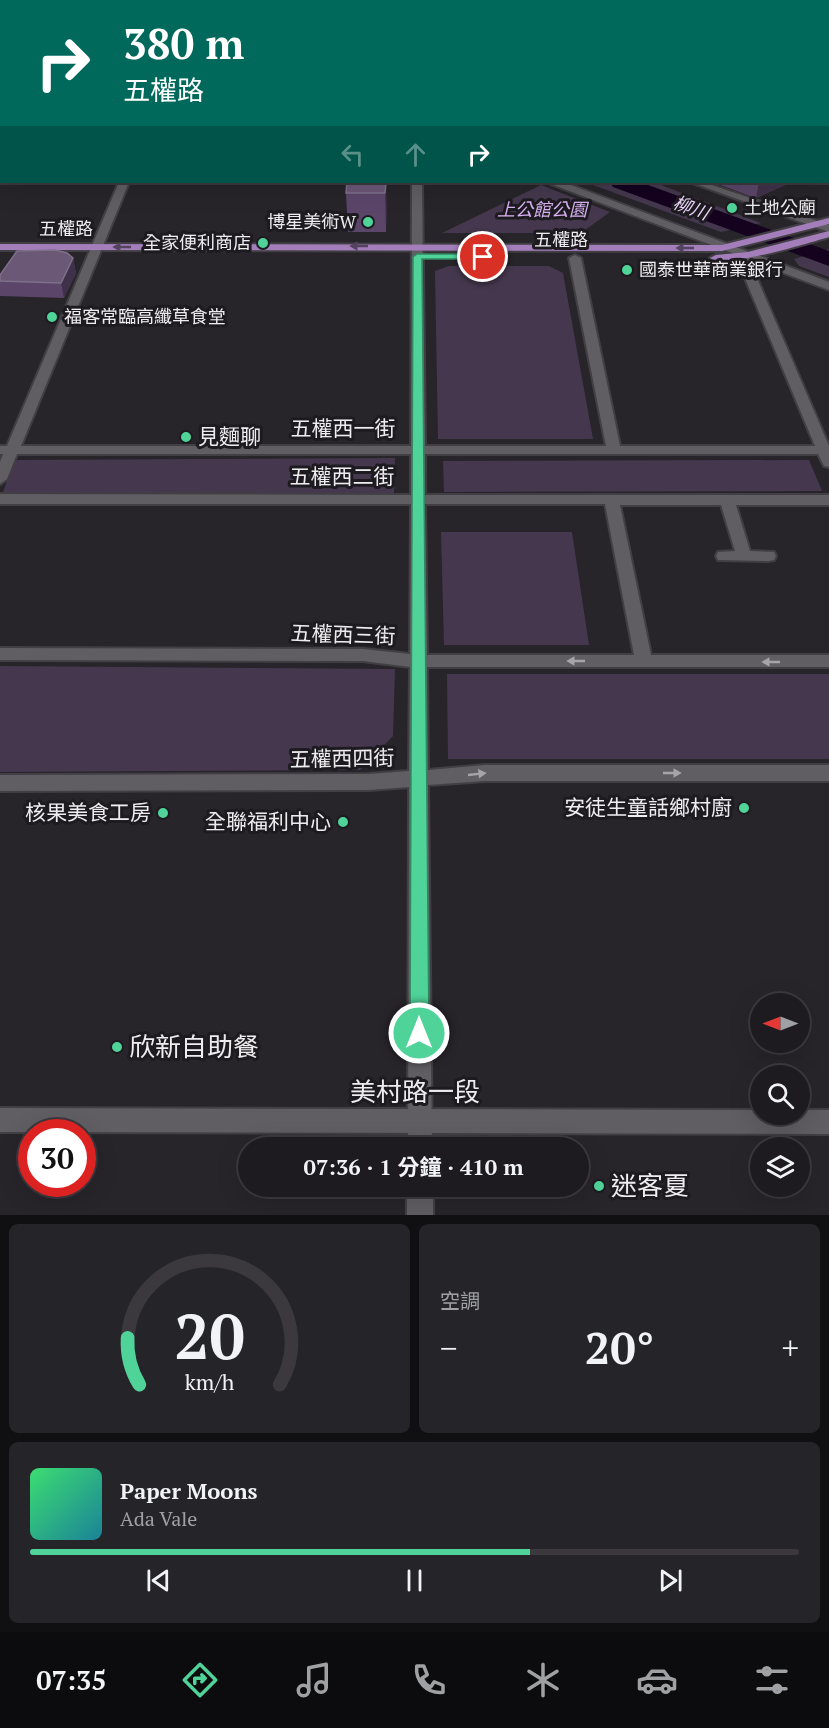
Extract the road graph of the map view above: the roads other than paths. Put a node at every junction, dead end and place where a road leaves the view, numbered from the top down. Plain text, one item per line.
1 (124, 183) edge
2 (417, 183) edge
3 (558, 183) edge
4 (698, 183) edge
5 (829, 221) edge
6 (815, 224) junction
7 (829, 229) edge
8 (829, 234) edge
9 (0, 247) edge
10 (728, 247) junction
11 (745, 249) junction
12 (95, 252) junction
13 (417, 252) junction
14 (0, 257) edge
15 (575, 258) junction
16 (829, 286) edge
17 (6, 450) edge
18 (417, 450) junction
19 (614, 450) junction
20 (827, 455) edge
21 (0, 479) edge
22 (418, 498) junction
23 (0, 499) edge
24 (612, 500) junction
25 (727, 500) junction
26 (829, 500) edge
27 (724, 556) dead end
28 (744, 556) junction
29 (768, 556) dead end
30 (0, 654) edge
31 (418, 661) junction
32 (829, 661) edge
33 (644, 662) junction
34 (829, 773) edge
35 (419, 780) junction
36 (0, 783) edge
37 (0, 1120) edge
38 (420, 1121) junction
39 (829, 1122) edge
40 (420, 1137) edge
41 (420, 1197) edge
42 (420, 1215) edge

1 - 12 street
2 - 13 street
3 - 10 street
4 - 6 street
5 - 6 main road
6 - 7 street
6 - 11 main road
8 - 11 main road, 五權路
9 - 12 main road, 五權路
10 - 11 main road, 五權路
10 -> 13 main road, 五權路
11 - 15 main road, 五權路
11 - 16 street
11 - 20 street
12 - 13 main road, 五權路
12 - 14 main road, 五權路
12 - 17 street
13 - 15 main road, 五權路
13 - 18 street
15 - 19 street
17 - 18 street, 五權西一街
17 - 21 street
18 - 19 street, 五權西一街
18 - 22 street
19 - 20 street, 五權西一街
22 - 23 street, 五權西二街
22 - 24 street, 五權西二街
22 - 31 street
24 - 25 street, 五權西二街
24 - 33 street
25 - 26 street, 五權西二街
25 - 28 street
27 - 28 street
28 - 29 street
30 - 31 street, 五權西三街
33 -> 31 street, 五權西三街
31 - 35 street
32 -> 33 street, 五權西三街
35 -> 34 street, 五權西四街
35 - 36 street, 五權西四街
35 - 38 street
37 - 38 street, 美村路一段
38 - 39 street, 美村路一段
38 - 40 street
41 - 42 street

